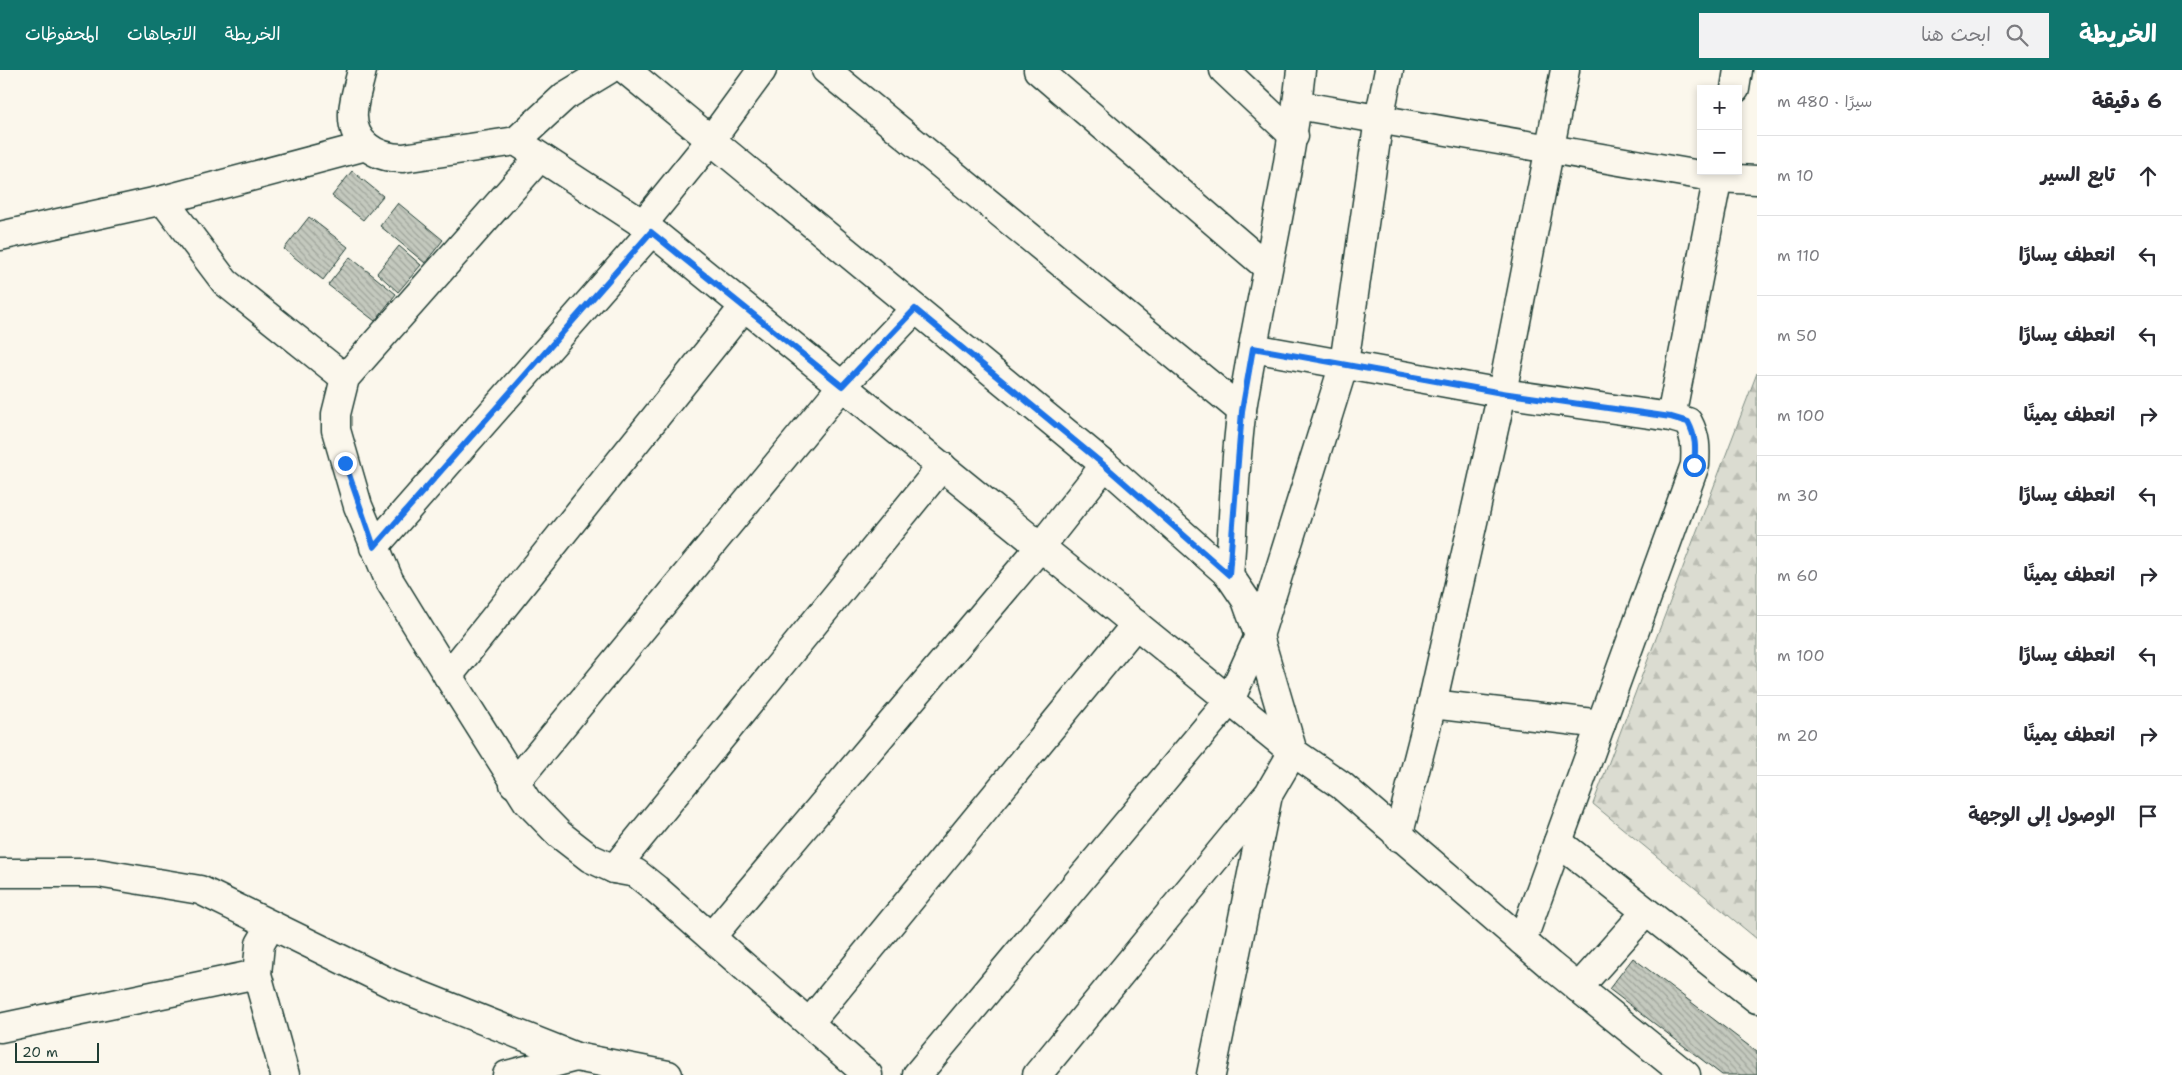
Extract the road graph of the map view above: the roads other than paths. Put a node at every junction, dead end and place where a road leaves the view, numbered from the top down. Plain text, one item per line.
1 (362, 70) edge
2 (608, 70) edge
3 (626, 70) edge
4 (762, 70) edge
5 (826, 70) edge
6 (1038, 70) edge
7 (1224, 70) edge
8 (1301, 70) edge
9 (1389, 70) edge
10 (1565, 70) edge
11 (1738, 70) edge
12 (566, 83) edge
13 (1735, 85) edge
14 (1297, 105) junction
15 (1379, 119) junction
16 (1294, 136) junction
17 (711, 140) junction
18 (516, 141) junction
19 (366, 146) junction
20 (1550, 147) junction
21 (540, 156) junction
22 (1697, 171) edge
23 (1718, 175) edge
24 (1724, 175) edge
25 (1757, 180) edge
26 (163, 200) junction
27 (647, 228) junction
28 (0, 236) edge
29 (1267, 267) junction
30 (744, 307) junction
31 (915, 309) junction
32 (1253, 348) junction
33 (1344, 364) junction
34 (345, 378) junction
35 (842, 386) junction
36 (1502, 393) junction
37 (1242, 411) junction
38 (1671, 417) junction
39 (1104, 465) junction
40 (942, 466) junction
41 (1041, 546) junction
42 (374, 547) junction
43 (1229, 575) junction
44 (1136, 624) junction
45 (1259, 636) junction
46 (448, 676) junction
47 (1230, 700) junction
48 (1432, 704) junction
49 (1601, 724) junction
50 (1293, 752) junction
51 (514, 784) junction
52 (1268, 795) junction
53 (1398, 837) junction
54 (1558, 842) junction
55 (614, 868) junction
56 (0, 873) edge
57 (1646, 912) junction
58 (271, 925) junction
59 (711, 937) junction
60 (1522, 942) junction
61 (257, 974) junction
62 (1578, 988) junction
63 (1757, 999) edge
64 (809, 1023) junction
65 (0, 1028) edge
66 (576, 1057) junction
67 (285, 1075) edge
68 (507, 1075) edge
69 (668, 1075) edge
70 (868, 1075) edge
71 (917, 1075) edge
72 (1037, 1075) edge
73 (1211, 1075) edge
74 (1686, 1075) edge

1 - 19 street
2 - 12 street
3 - 17 street
4 - 17 street
5 - 37 street
6 - 29 street
7 - 16 street
8 - 14 street
9 - 15 street
10 - 20 street
11 - 13 street
12 - 18 street
14 - 15 street
14 - 16 street
15 - 20 street
15 - 33 street
16 - 29 street
17 - 27 street
17 - 31 street
18 - 19 street
18 - 21 street
19 - 26 street
20 - 22 street
20 - 36 street
21 - 27 street
21 - 34 street
23 - 38 street
24 - 25 street
26 - 28 street
26 - 34 street
27 - 30 street
27 - 42 street
29 - 32 street
30 - 35 street
30 - 46 street
31 - 35 street
31 - 39 street
32 - 33 street
32 - 37 street
33 - 36 street
33 - 45 street
34 - 42 street
35 - 40 street
35 - 51 street
36 - 38 street
36 - 48 street
37 - 43 street
38 - 49 street
39 - 41 street
39 - 43 street
40 - 41 street
40 - 55 street
41 - 44 street
41 - 59 street
42 - 46 street
43 - 45 street
44 - 47 street
44 - 64 street
45 - 47 street
45 - 50 street
46 - 51 street
47 - 50 street
47 - 71 street
48 - 49 street
48 - 53 street
49 - 54 street
50 - 52 street
50 - 53 street
51 - 55 street
52 - 72 street
52 - 73 street
53 - 60 street
54 - 57 street
54 - 60 street
55 - 59 street
56 - 58 street
57 - 62 street
57 - 63 street
58 - 61 street
58 - 66 street
59 - 64 street
60 - 62 street
61 - 65 street
61 - 67 street
62 - 74 street
64 - 70 street
66 - 68 street
66 - 69 street

